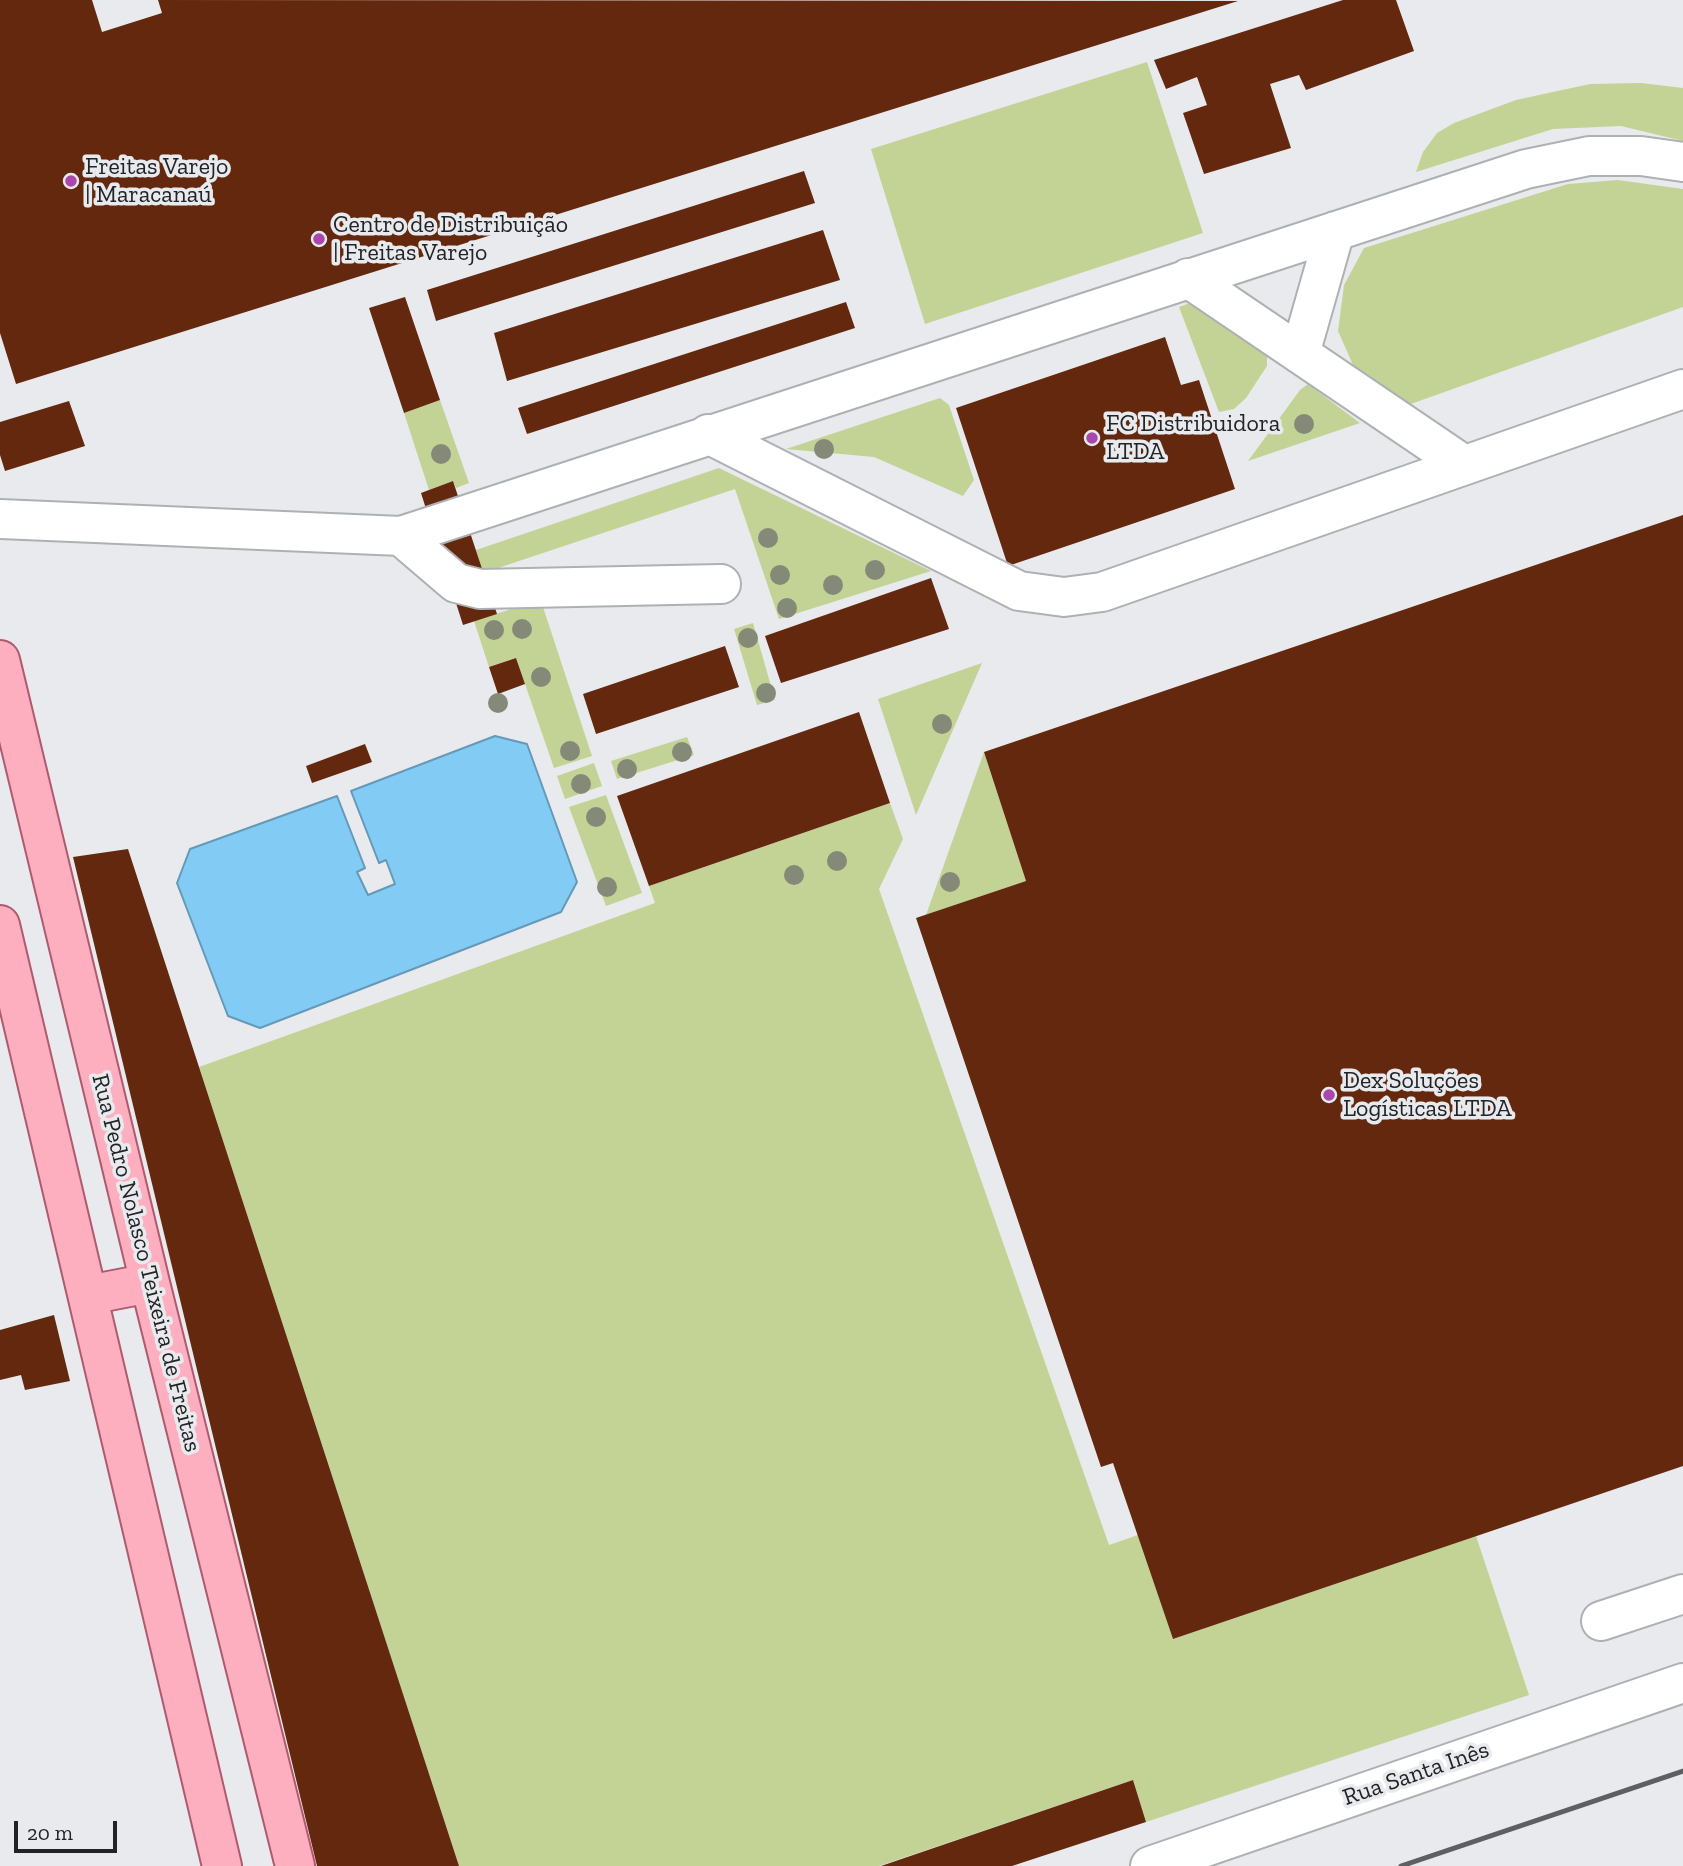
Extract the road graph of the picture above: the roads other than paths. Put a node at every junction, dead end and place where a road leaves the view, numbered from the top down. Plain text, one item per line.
1 (1683, 163) edge
2 (1335, 230) junction
3 (1188, 278) junction
4 (1300, 354) junction
5 (1683, 389) edge
6 (708, 434) junction
7 (1464, 465) junction
8 (0, 519) edge
9 (401, 536) junction
10 (721, 584) dead end
11 (0, 660) edge
12 (0, 925) edge
13 (150, 1283) junction
14 (88, 1294) junction
15 (1683, 1594) edge
16 (1601, 1621) dead end
17 (1683, 1683) edge
18 (222, 1866) edge
19 (295, 1866) edge
20 (1150, 1866) edge

1 - 2 street
2 - 3 street
2 - 4 street
3 - 4 street
3 - 6 street
4 - 7 street
5 - 7 street
6 - 7 street
6 - 9 street
8 - 9 street
9 - 10 street
11 - 13 main road, Rua Pedro Nolasco Teixeira de Freitas
12 - 14 main road
13 - 14 main road
13 - 19 main road, Rua Pedro Nolasco Teixeira de Freitas
14 - 18 main road
15 - 16 street
17 - 20 street, Rua Santa Inês

